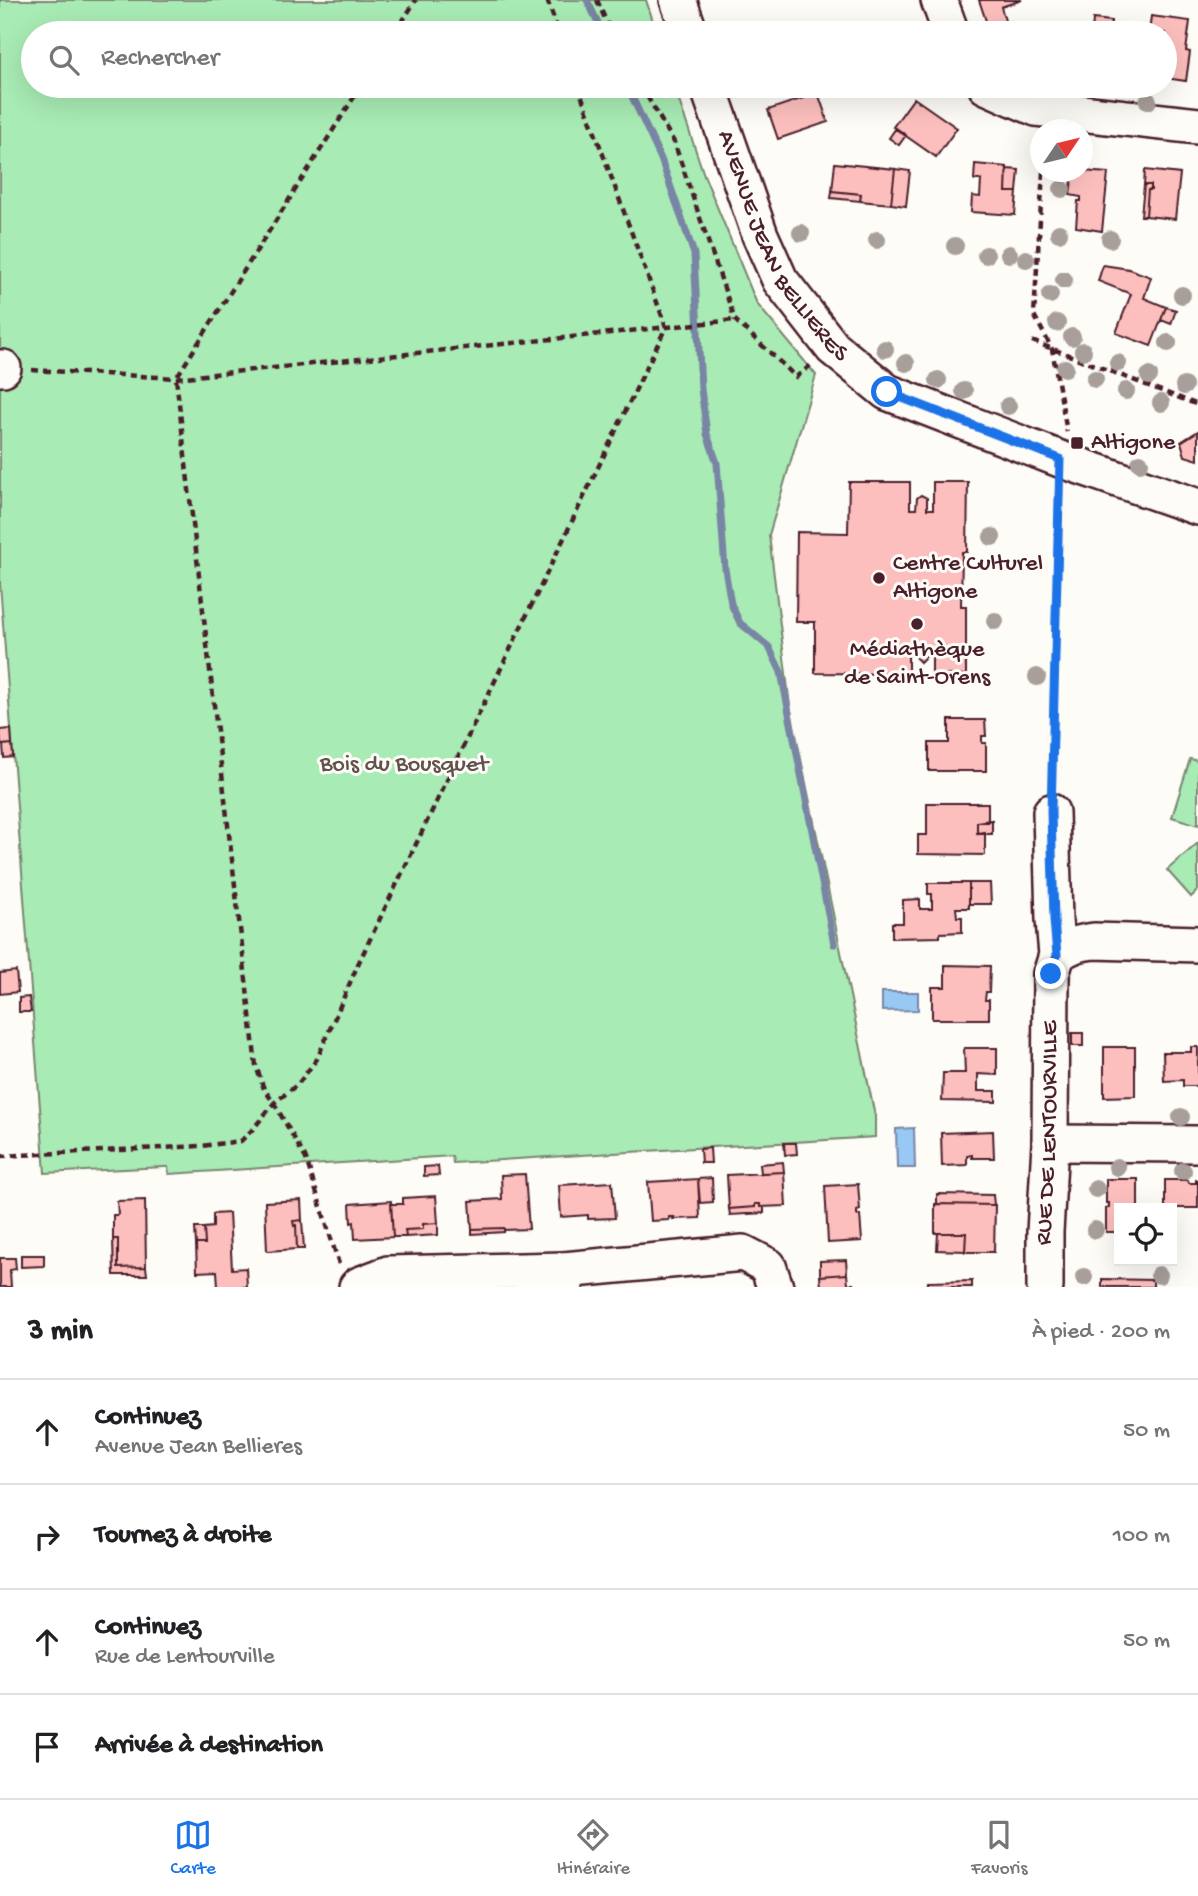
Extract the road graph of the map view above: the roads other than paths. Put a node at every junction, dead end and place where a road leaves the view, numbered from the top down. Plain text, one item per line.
1 (678, 0) edge
2 (939, 0) edge
3 (686, 21) edge
4 (947, 21) edge
5 (712, 98) edge
6 (1013, 98) edge
7 (1198, 126) edge
8 (1198, 507) edge
9 (1051, 812) road end
10 (1198, 944) edge
11 (1057, 955) junction
12 (1050, 1143) junction
13 (1198, 1144) edge
14 (565, 1278) edge
15 (358, 1286) edge
16 (775, 1287) edge
17 (1045, 1287) edge

1 - 3 street
2 - 4 street
5 - 8 street, AVENUE JEAN BELLIERES
6 - 7 street
9 - 11 street, RUE DE LENTOURVILLE
10 - 11 street
11 - 12 street, RUE DE LENTOURVILLE
12 - 13 street
12 - 17 street, RUE DE LENTOURVILLE
14 - 15 street
14 - 16 street

